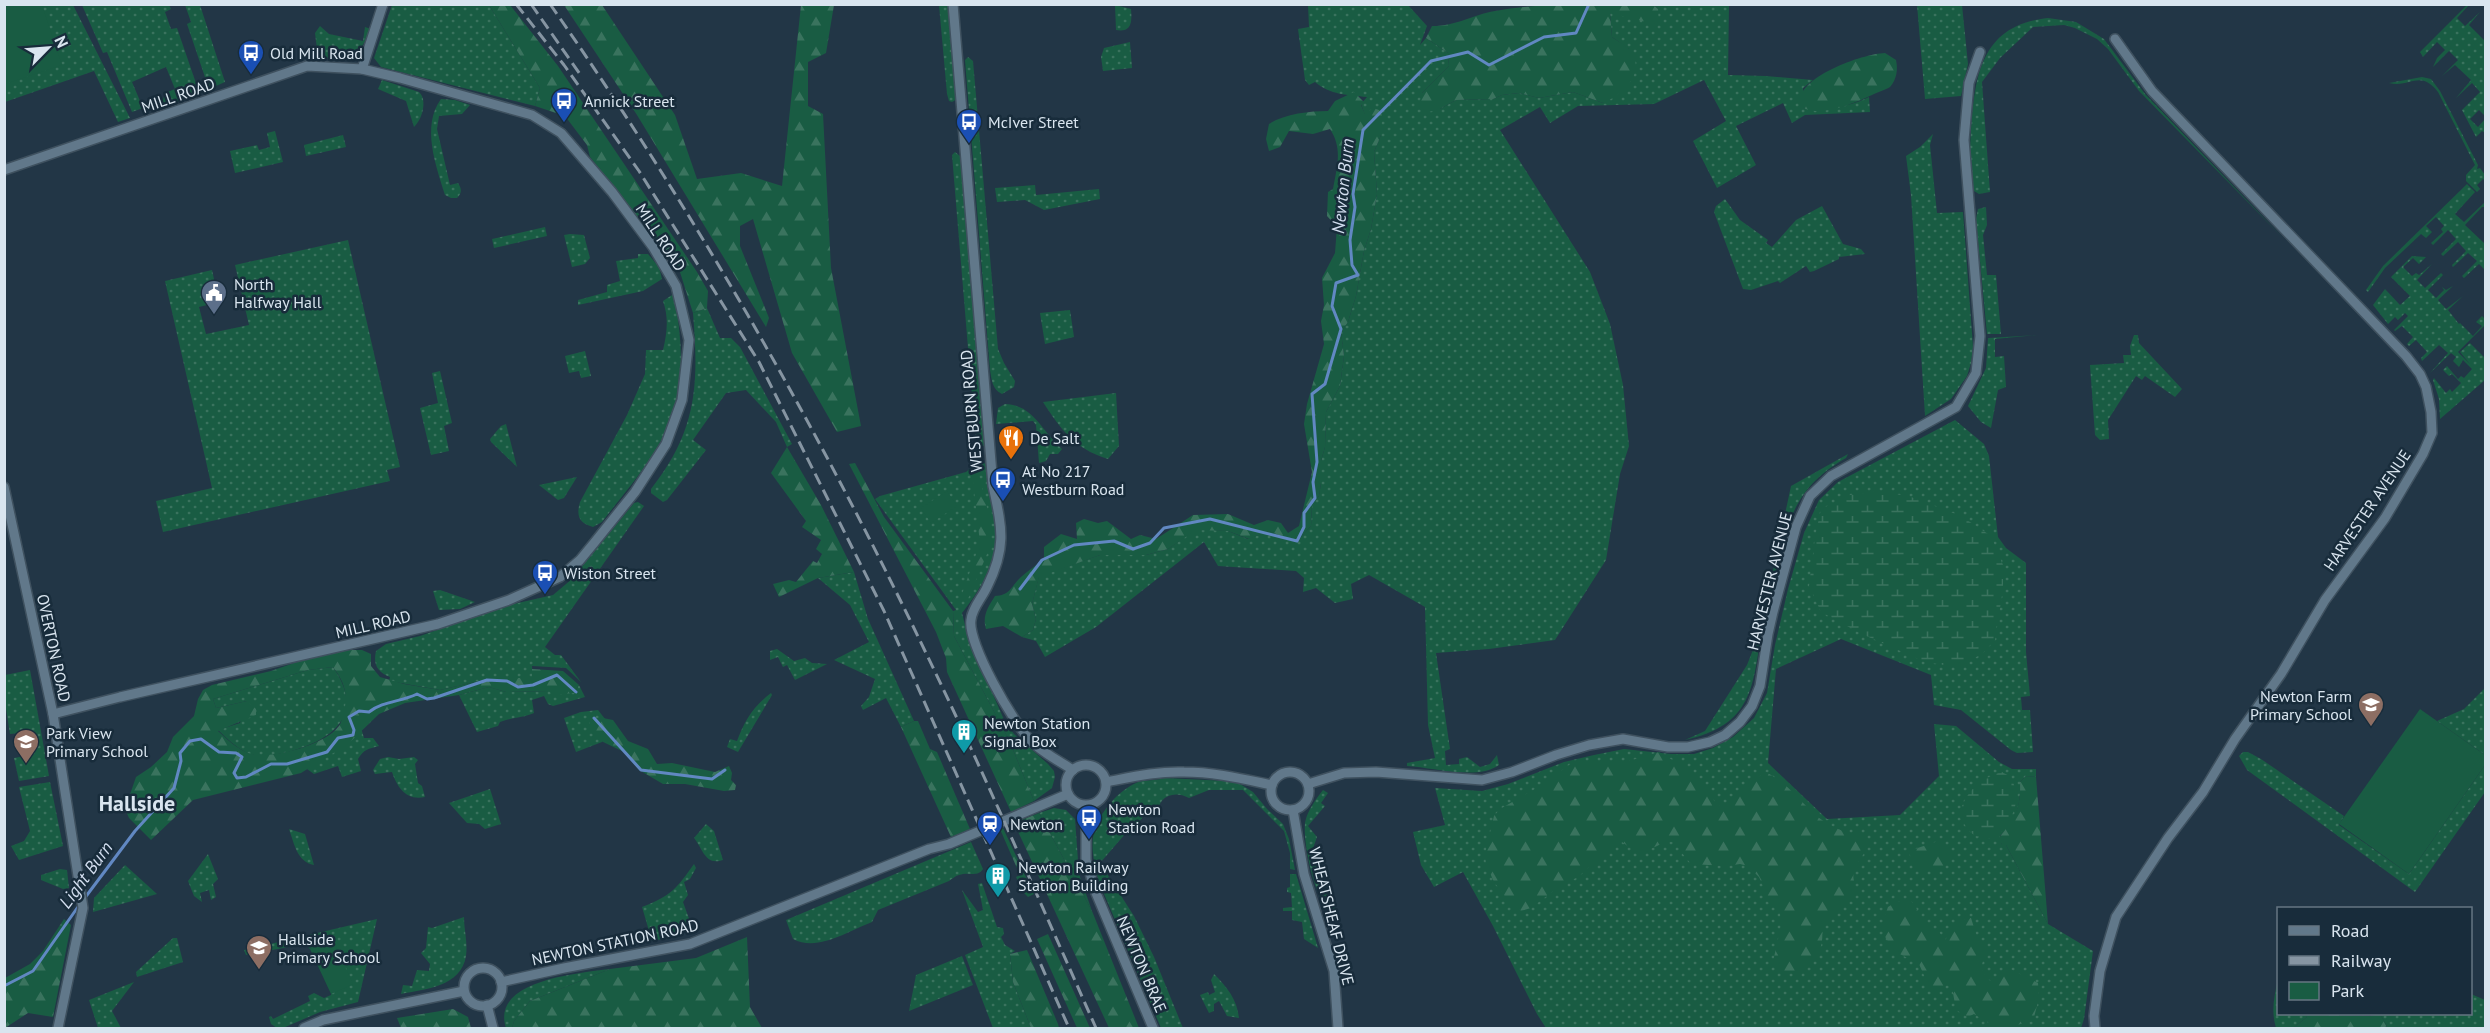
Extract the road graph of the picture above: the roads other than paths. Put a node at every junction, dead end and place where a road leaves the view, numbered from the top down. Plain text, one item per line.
1 (383, 4) edge
2 (953, 4) edge
3 (2115, 39) dead end
4 (1980, 52) dead end
5 (362, 69) junction
6 (4, 170) edge
7 (4, 487) edge
8 (53, 714) junction
9 (1073, 770) junction
10 (1106, 782) junction
11 (1308, 784) junction
12 (1272, 785) junction
13 (1068, 794) junction
14 (1086, 806) junction
15 (1293, 810) junction
16 (501, 982) junction
17 (464, 991) junction
18 (487, 1005) junction
19 (2094, 1016) junction
20 (58, 1029) edge
21 (304, 1029) edge
22 (493, 1029) edge
23 (1153, 1029) edge
24 (1338, 1029) edge
25 (2089, 1029) edge
26 (2095, 1029) edge

1 - 5 street
2 - 9 street, WESTBURN ROAD
3 - 19 street, HARVESTER AVENUE
4 - 11 street, HARVESTER AVENUE
5 - 6 street, MILL ROAD
5 - 8 street, MILL ROAD
7 - 8 street, OVERTON ROAD
8 - 20 street, OVERTON ROAD
9 - 10 street
9 - 13 street
10 - 12 street
10 - 14 street
11 - 12 street
11 - 15 street
12 - 15 street
13 - 14 street
13 - 16 street, NEWTON STATION ROAD
14 - 23 street, NEWTON BRAE
15 - 24 street, WHEATSHEAF DRIVE
16 - 17 street
16 - 18 street
17 - 18 street
17 - 21 street
18 - 22 street
19 - 25 street, HARVESTER AVENUE
19 - 26 street, HARVESTER AVENUE

